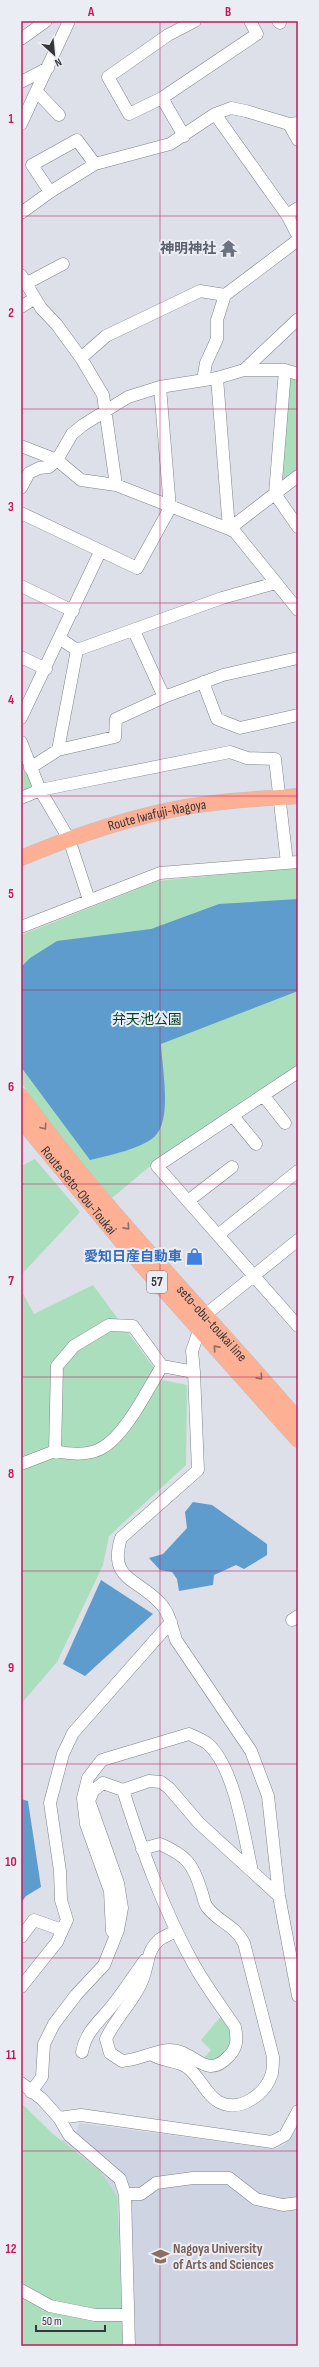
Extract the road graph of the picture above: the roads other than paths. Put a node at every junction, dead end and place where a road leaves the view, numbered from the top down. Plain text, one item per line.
1 (46, 21) edge
2 (69, 21) edge
3 (195, 21) edge
4 (250, 21) edge
5 (21, 39) edge
6 (48, 68) junction
7 (21, 82) edge
8 (37, 92) junction
9 (162, 98) junction
10 (59, 114) dead end
11 (215, 114) junction
12 (21, 124) edge
13 (294, 124) edge
14 (184, 136) junction
15 (298, 140) edge
16 (95, 164) junction
17 (50, 192) junction
18 (298, 208) edge
19 (21, 213) edge
20 (287, 215) junction
21 (298, 236) edge
22 (298, 240) edge
23 (63, 264) dead end
24 (23, 278) edge
25 (225, 295) junction
26 (35, 298) junction
27 (21, 307) edge
28 (298, 320) edge
29 (81, 358) junction
30 (244, 370) junction
31 (285, 370) junction
32 (298, 374) edge
33 (217, 378) junction
34 (203, 380) junction
35 (160, 387) junction
36 (106, 409) junction
37 (21, 446) edge
38 (57, 460) junction
39 (298, 476) edge
40 (116, 485) junction
41 (21, 488) edge
42 (275, 494) junction
43 (170, 508) junction
44 (21, 513) edge
45 (298, 527) edge
46 (229, 529) junction
47 (100, 552) junction
48 (276, 583) junction
49 (21, 586) edge
50 (298, 610) edge
51 (74, 611) junction
52 (134, 631) junction
53 (59, 638) junction
54 (77, 650) junction
55 (21, 657) edge
56 (298, 658) edge
57 (46, 669) junction
58 (203, 682) junction
59 (164, 697) junction
60 (298, 715) edge
61 (21, 718) edge
62 (21, 742) edge
63 (58, 750) junction
64 (30, 768) junction
65 (40, 790) junction
66 (298, 796) edge
67 (280, 797) junction
68 (21, 798) edge
69 (68, 839) junction
70 (21, 858) edge
71 (292, 862) edge
72 (89, 900) junction
73 (21, 927) edge
74 (298, 1072) edge
75 (263, 1095) junction
76 (21, 1096) edge
77 (233, 1116) junction
78 (285, 1123) dead end
79 (23, 1126) edge
80 (256, 1144) dead end
81 (232, 1167) dead end
82 (298, 1171) edge
83 (188, 1200) junction
84 (218, 1235) junction
85 (298, 1240) edge
86 (252, 1275) junction
87 (201, 1323) junction
88 (297, 1324) edge
89 (162, 1366) junction
90 (194, 1372) junction
91 (298, 1420) edge
92 (298, 1440) edge
93 (55, 1451) junction
94 (21, 1464) edge
95 (171, 1622) junction
96 (123, 1790) junction
97 (142, 1849) junction
98 (252, 1871) junction
99 (279, 1896) junction
100 (62, 1930) junction
101 (176, 1931) junction
102 (21, 1937) edge
103 (147, 1957) junction
104 (104, 1965) junction
105 (21, 1987) edge
106 (298, 1996) edge
107 (82, 2052) dead end
108 (151, 2054) junction
109 (21, 2083) edge
110 (32, 2092) junction
111 (297, 2114) edge
112 (59, 2118) junction
113 (126, 2194) junction
114 (298, 2203) edge
115 (21, 2290) edge
116 (128, 2315) junction
117 (129, 2346) edge

1 - 5 street
2 - 6 street
3 - 9 street
4 - 9 street
6 - 7 street
6 - 8 street
8 - 10 street
8 - 12 street
9 - 14 street
11 - 13 street
11 - 14 street
11 - 20 street
13 - 15 street
14 - 16 street
16 - 17 street
16 - 17 street
17 - 19 street
18 - 20 street
20 - 21 street
22 - 25 street
23 - 24 street
24 - 26 street
25 - 29 street
25 - 34 street
26 - 27 street
26 - 29 street
28 - 30 street
29 - 36 street
30 - 31 street
30 - 33 street
31 - 32 street
31 - 42 street
33 - 34 street
33 - 46 street
34 - 35 street
35 - 36 street
35 - 43 street
36 - 38 street
36 - 40 street
37 - 38 street
38 - 40 street
38 - 41 street
39 - 42 street
40 - 43 street
42 - 45 street
42 - 46 street
43 - 46 street
43 - 47 street
44 - 47 street
46 - 48 street
47 - 51 street
48 - 50 street
48 - 52 street
49 - 51 street
51 - 53 street
52 - 54 street
52 - 59 street
53 - 54 street
53 - 57 street
54 - 63 street
55 - 57 street
56 - 58 street
57 - 61 street
58 - 59 street
58 - 60 street
59 - 63 street
62 - 64 street
63 - 64 street
64 - 65 street
65 - 67 street
65 - 68 street
65 - 69 street
66 - 67 main road, Route Iwafuji-Nagoya
67 - 69 main road, Route Iwafuji-Nagoya
67 - 71 street
69 - 70 main road, Route Iwafuji-Nagoya
69 - 72 street
71 - 72 street
72 - 73 street
74 - 75 street
75 - 77 street
75 - 78 street
76 -> 87 main road, seto-obu-toukai line / 57
77 - 80 street
77 - 83 street
79 - 87 main road, Route Seto-Obu-Toukai / 57
81 - 83 street
82 - 84 street
83 - 84 street
84 - 86 street
85 - 86 street
86 - 87 street
86 - 88 street
87 - 90 street
87 -> 91 main road, seto-obu-toukai line / 57
92 -> 87 main road, Route Seto-Obu-Toukai / 57
89 - 90 street
89 - 93 street
89 - 93 street
90 - 95 street
93 - 94 street
95 - 99 street
95 - 100 street
96 - 97 street
96 - 98 street
96 - 104 street
97 - 101 street
97 - 108 street
98 - 99 street
98 - 104 street
99 - 106 street
100 - 102 street
100 - 105 street
101 - 103 street
101 - 108 street
103 - 107 street
103 - 108 street
104 - 110 street
109 - 110 street
110 - 112 street
111 - 112 street
112 - 113 street
113 - 114 street
113 - 116 street
115 - 116 street
116 - 117 street

